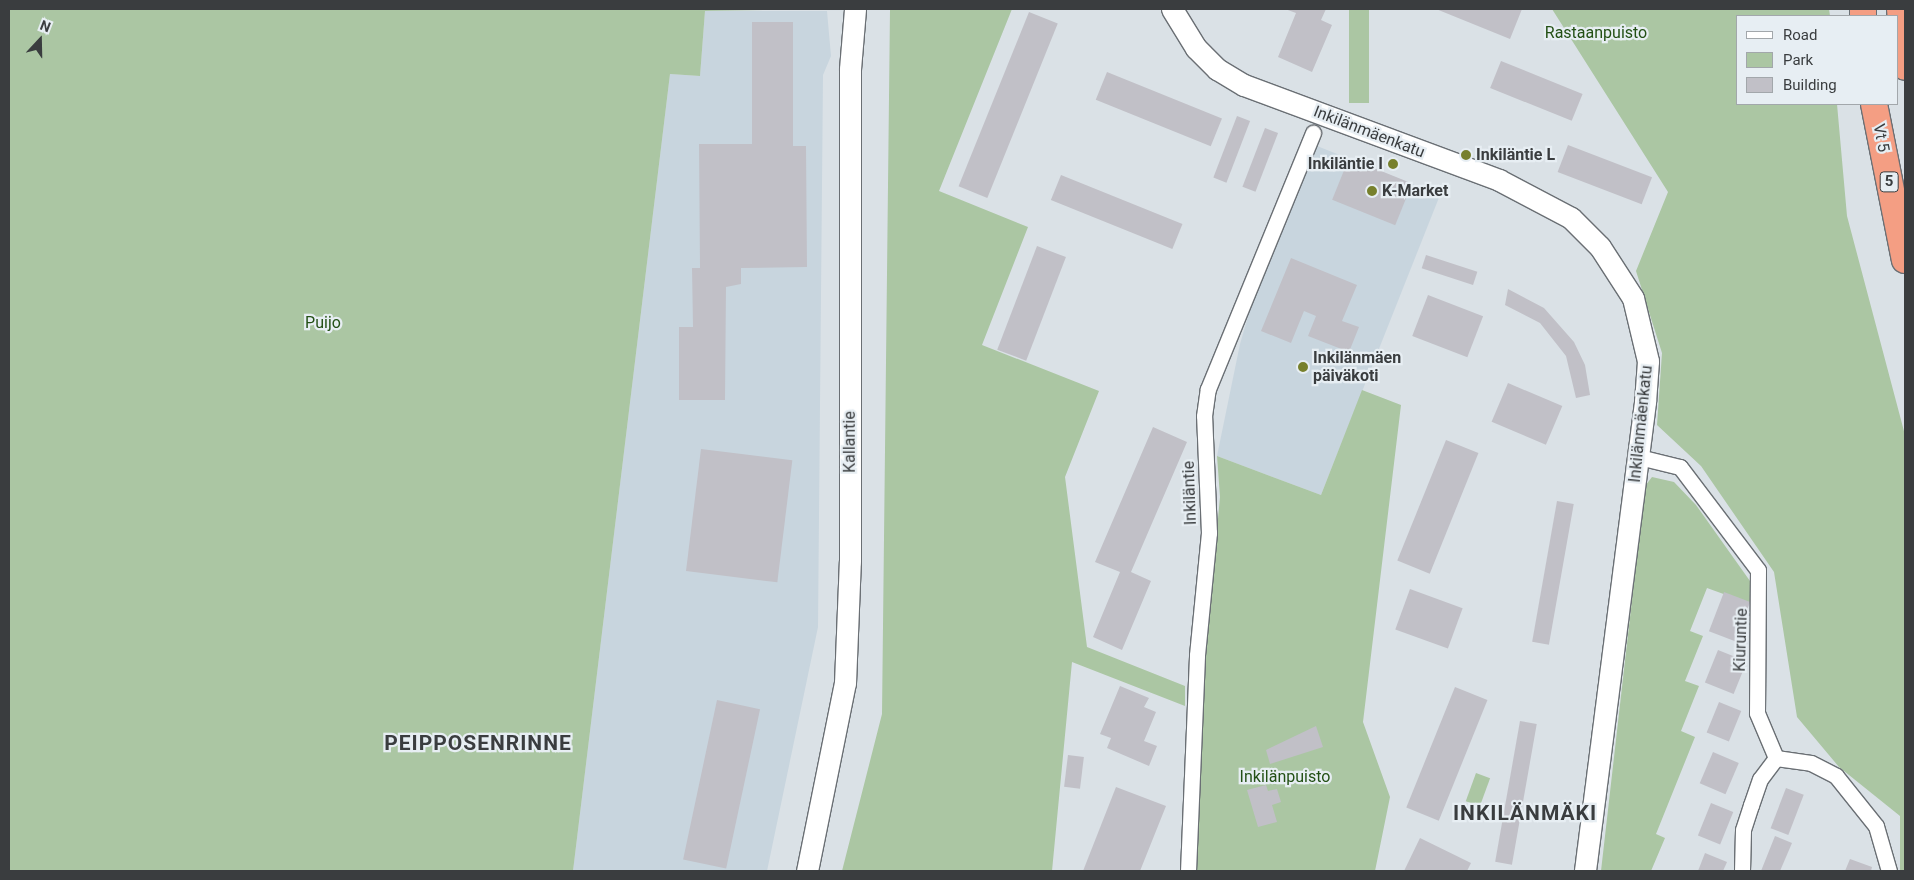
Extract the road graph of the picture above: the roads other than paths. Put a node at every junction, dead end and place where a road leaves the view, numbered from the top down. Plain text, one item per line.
1 (855, 9) edge
2 (1172, 9) edge
3 (1900, 9) edge
4 (1905, 67) edge
5 (1874, 105) edge
6 (1313, 133) dead end
7 (1905, 260) edge
8 (1639, 457) junction
9 (1776, 758) junction
10 (807, 871) edge
11 (1188, 871) edge
12 (1585, 871) edge
13 (1742, 871) edge
14 (1889, 871) edge

1 - 10 street, Kallantie
2 - 8 street, Inkilänmäenkatu
3 - 4 highway
5 - 7 highway, Vt 5 / 5
6 - 11 street, Inkiläntie
8 - 9 street, Kiuruntie
8 - 12 street, Inkilänmäenkatu
9 - 13 street
9 - 14 street

